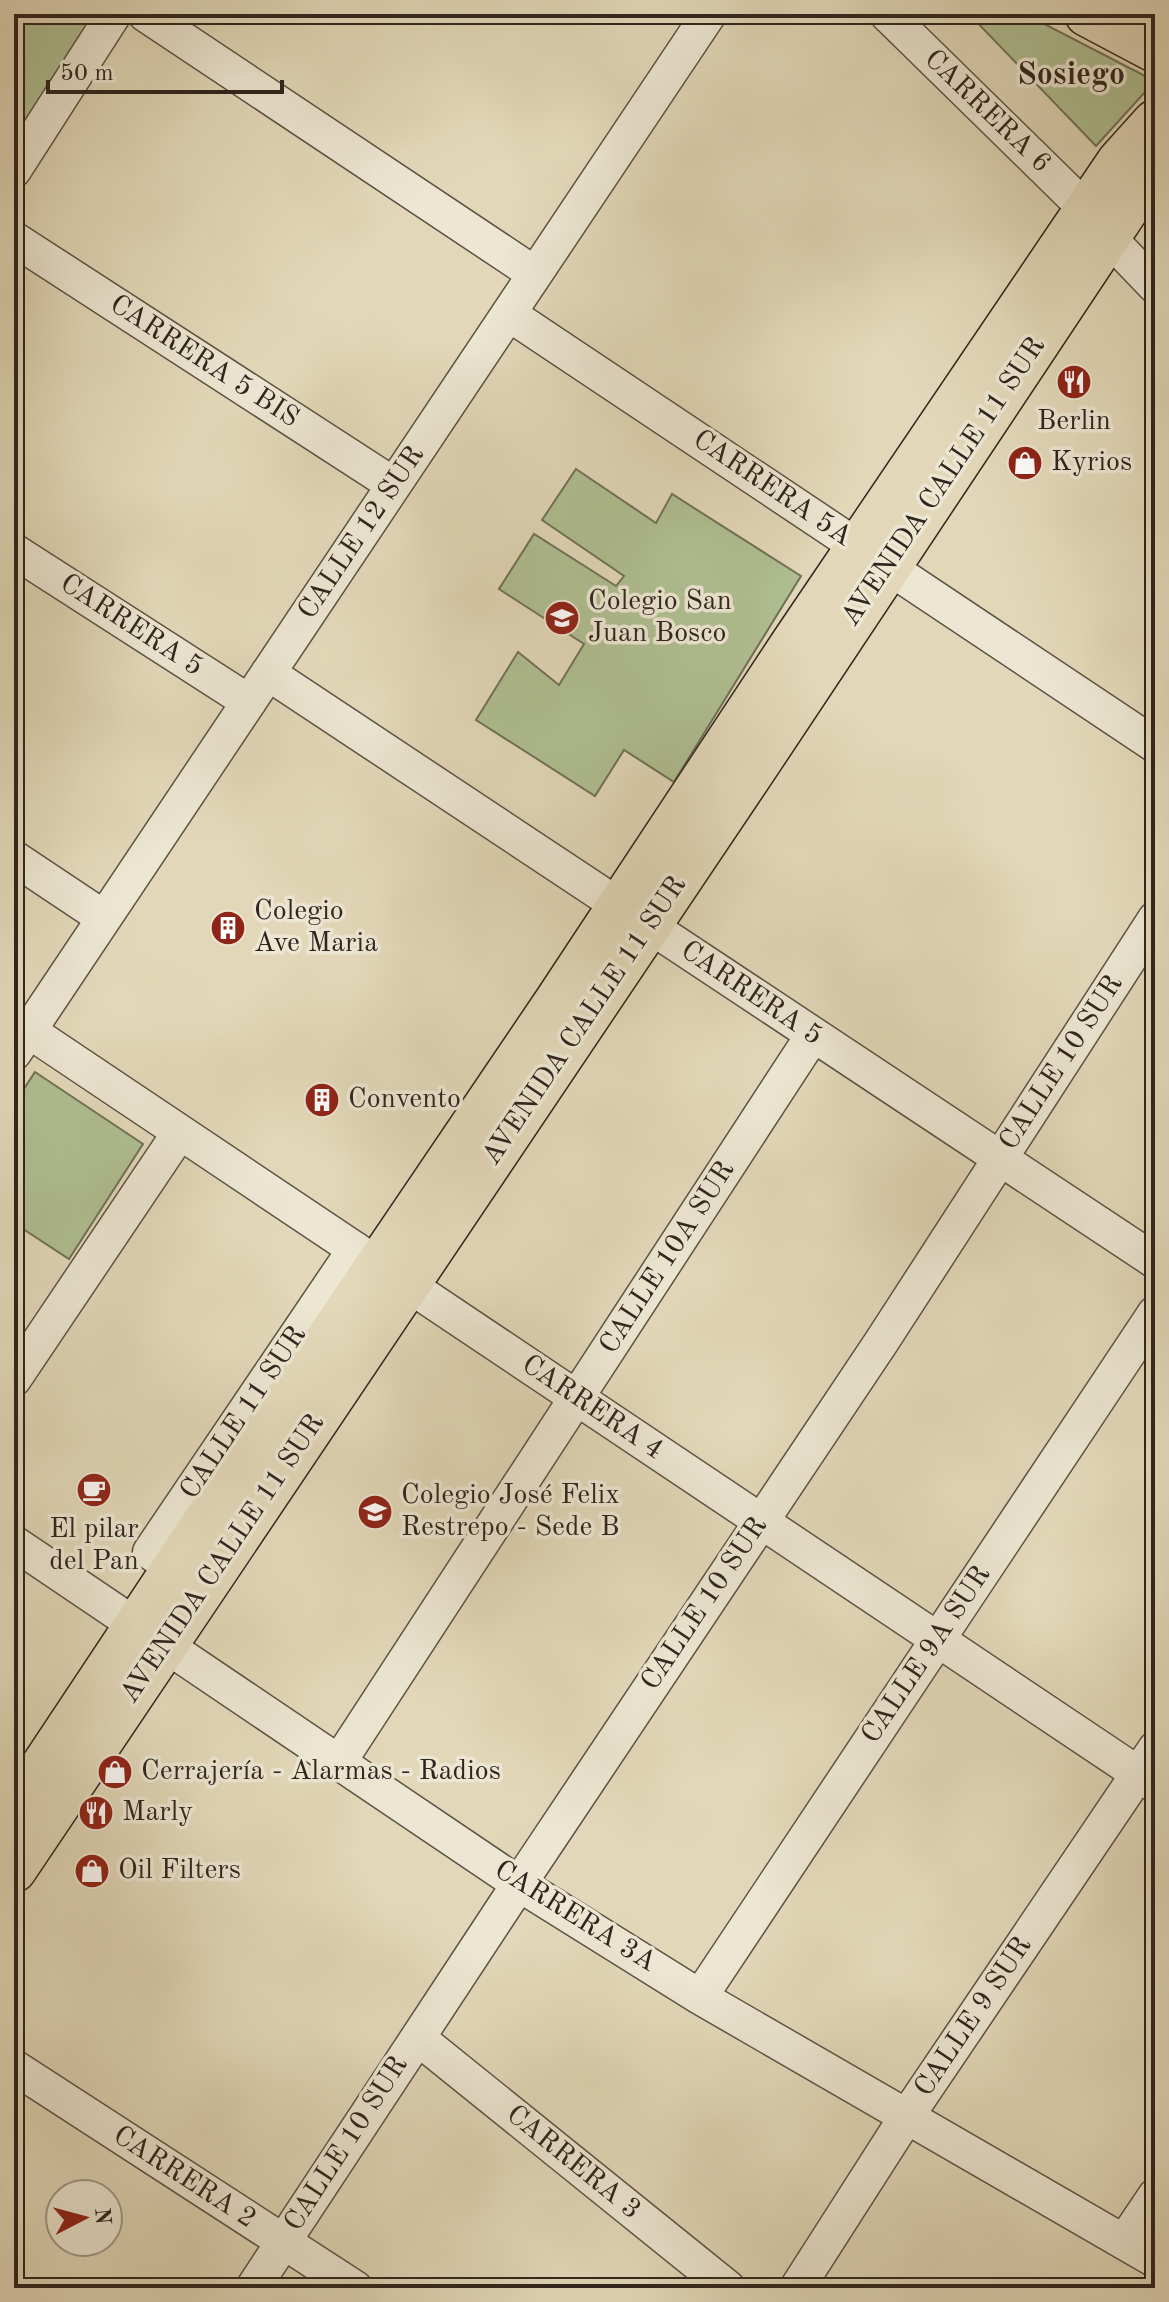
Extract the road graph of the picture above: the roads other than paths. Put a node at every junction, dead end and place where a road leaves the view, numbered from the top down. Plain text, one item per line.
1 (114, 14) edge
2 (145, 14) edge
3 (709, 14) edge
4 (887, 14) edge
5 (1087, 14) edge
6 (187, 26) edge
7 (1155, 50) edge
8 (1155, 122) edge
9 (14, 170) edge
10 (1155, 173) edge
11 (1098, 224) junction
12 (14, 239) edge
13 (535, 274) junction
14 (1155, 286) edge
15 (509, 314) junction
16 (394, 485) junction
17 (14, 551) edge
18 (874, 557) junction
19 (268, 673) junction
20 (249, 702) junction
21 (1155, 745) edge
22 (14, 858) edge
23 (634, 916) junction
24 (104, 918) junction
25 (1155, 919) edge
26 (813, 1035) junction
27 (21, 1042) edge
28 (180, 1132) junction
29 (1000, 1158) junction
30 (1155, 1261) edge
31 (380, 1266) junction
32 (1155, 1313) edge
33 (14, 1379) edge
34 (576, 1398) junction
35 (761, 1521) junction
36 (14, 1543) edge
37 (151, 1635) junction
38 (937, 1640) junction
39 (339, 1762) junction
40 (1149, 1769) edge
41 (14, 1810) edge
42 (14, 1870) edge
43 (519, 1884) junction
44 (700, 1997) junction
45 (418, 2038) junction
46 (14, 2067) edge
47 (907, 2116) junction
48 (1155, 2196) edge
49 (283, 2242) junction
50 (1124, 2242) junction
51 (1155, 2260) edge
52 (253, 2288) edge
53 (355, 2288) edge
54 (728, 2288) edge
55 (797, 2288) edge

1 - 9 street
2 - 6 street
3 - 13 street, CALLE 12 SUR
4 - 11 street, CARRERA 6
5 - 7 main road
6 - 13 street
8 - 11 main road, AVENIDA CALLE 11 SUR
10 - 11 main road, AVENIDA CALLE 11 SUR
11 - 14 street, CARRERA 6
11 - 18 main road, AVENIDA CALLE 11 SUR
12 - 16 street, CARRERA 5 BIS
13 - 15 street, CALLE 12 SUR
15 - 16 street, CALLE 12 SUR
15 - 18 street, CARRERA 5A
16 - 19 street, CALLE 12 SUR
17 - 20 street, CARRERA 5
18 - 21 street, CARRERA 5A
18 - 23 main road, AVENIDA CALLE 11 SUR
19 - 20 street, CALLE 12 SUR
19 - 23 street, CARRERA 5
20 - 24 street, CALLE 12 SUR
22 - 24 street
23 - 26 street, CARRERA 5
23 - 31 main road, AVENIDA CALLE 11 SUR
24 - 27 street, CALLE 12 SUR
25 - 29 street, CALLE 10 SUR
26 - 29 street, CARRERA 5
26 - 34 street, CALLE 10A SUR
27 - 28 street, CARRERA 4
28 - 31 street, CARRERA 4
28 - 33 street
29 - 30 street, CARRERA 5
29 - 35 street, CALLE 10 SUR
31 - 34 street, CARRERA 4
31 - 37 main road, AVENIDA CALLE 11 SUR
31 - 37 main road, AVENIDA CALLE 11 SUR
32 - 38 street, CALLE 9A SUR
34 - 35 street, CARRERA 4
34 - 39 street, CALLE 10A SUR
35 - 38 street, CARRERA 4
35 - 43 street, CALLE 10 SUR
36 - 37 street, CARRERA 3A
37 - 39 street, CARRERA 3A
37 - 41 main road, AVENIDA CALLE 11 SUR
37 - 42 main road, AVENIDA CALLE 11 SUR
38 - 40 street, CARRERA 4
38 - 44 street, CALLE 9A SUR
39 - 43 street, CARRERA 3A
40 - 47 street, CALLE 9 SUR
43 - 44 street, CARRERA 3A
43 - 45 street, CALLE 10 SUR
44 - 47 street, CARRERA 3A
45 - 49 street, CALLE 10 SUR
45 - 54 street, CARRERA 3
46 - 49 street, CARRERA 2
47 - 50 street, CARRERA 3A
47 - 55 street, CALLE 9 SUR
48 - 50 street
49 - 52 street, CALLE 10 SUR
49 - 53 street, CARRERA 2
50 - 51 street, CARRERA 3A

